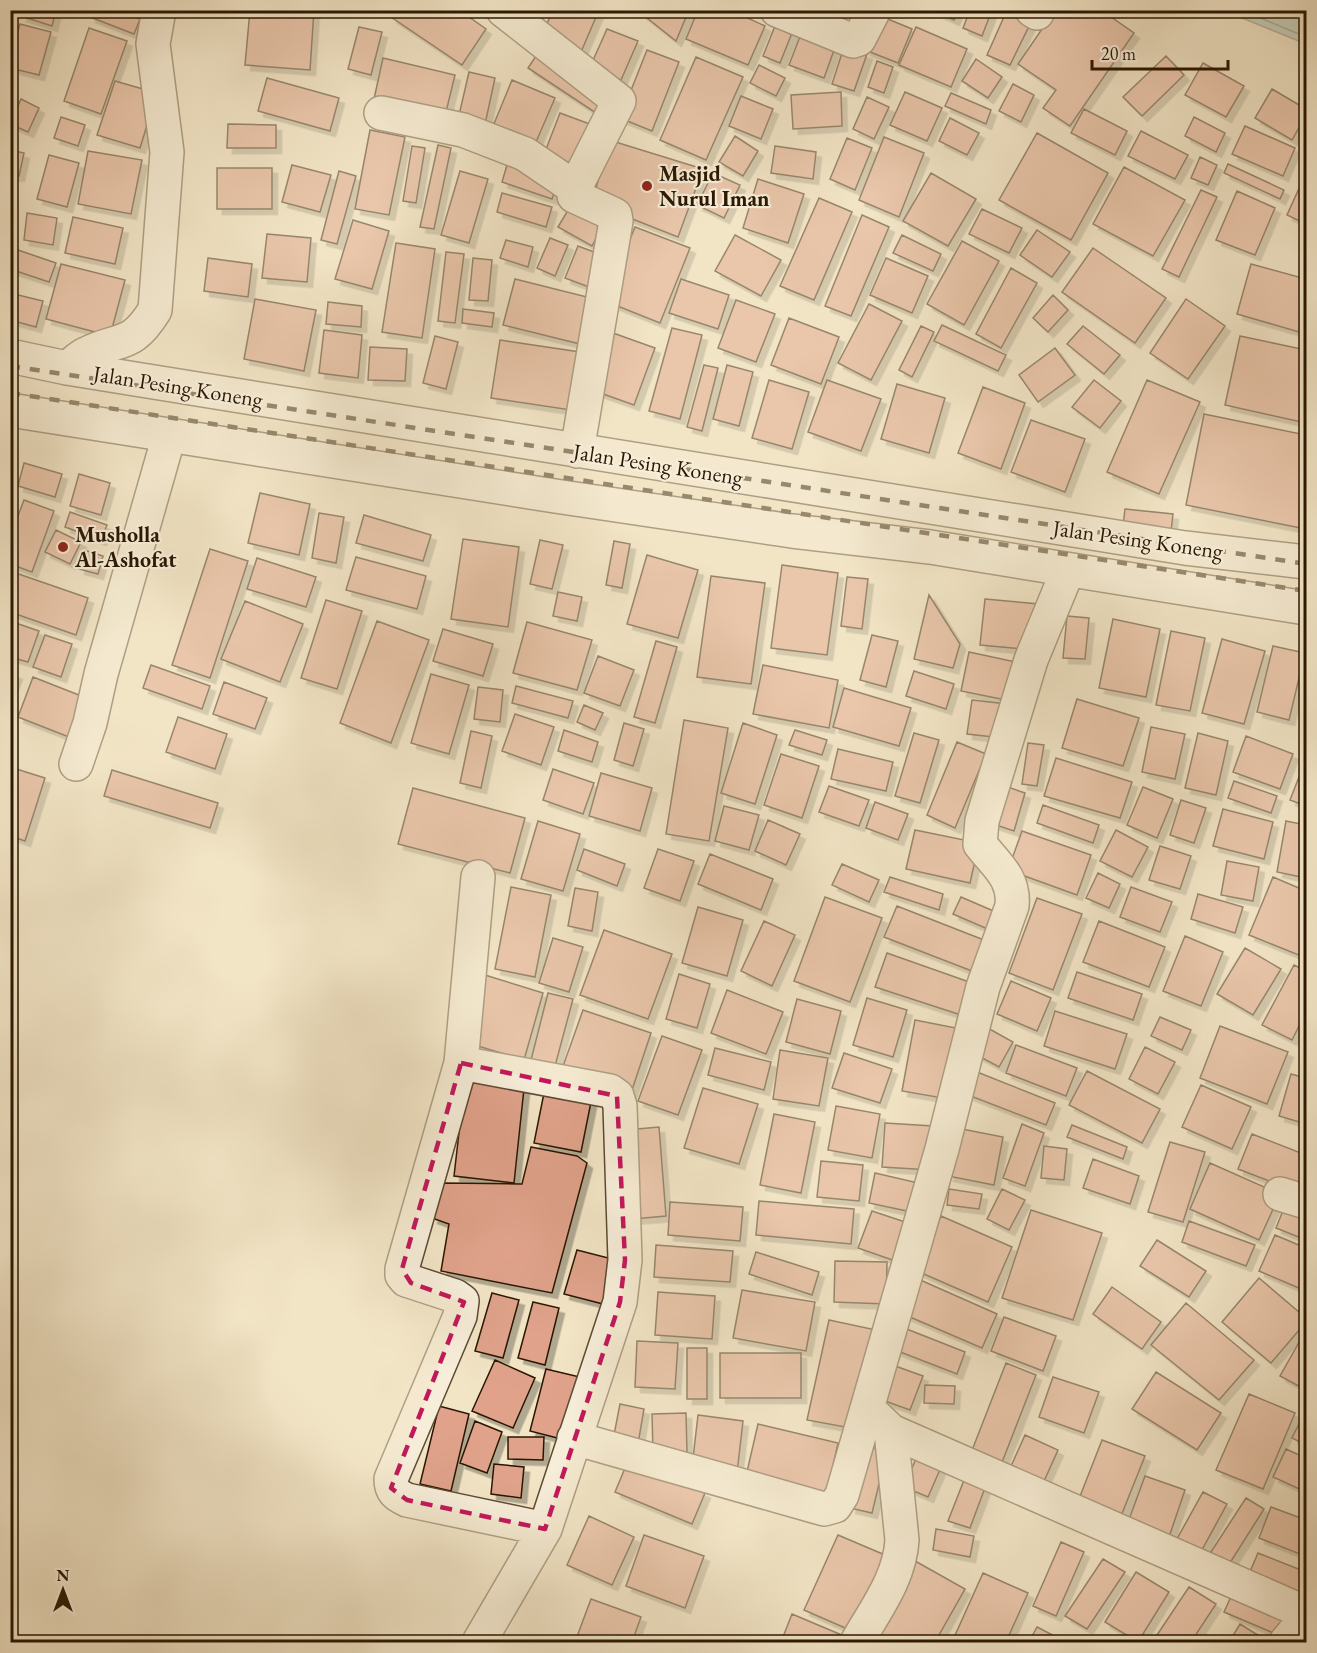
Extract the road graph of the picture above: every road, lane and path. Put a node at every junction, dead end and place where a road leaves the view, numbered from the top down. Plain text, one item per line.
1 (159, 10) edge
2 (503, 10) edge
3 (777, 10) edge
4 (874, 10) edge
5 (381, 113) dead end
6 (575, 188) junction
7 (10, 356) edge
8 (67, 369) junction
9 (10, 410) edge
10 (169, 436) junction
11 (577, 451) junction
12 (1306, 562) edge
13 (1068, 570) junction
14 (1306, 608) edge
15 (76, 764) dead end
16 (478, 876) dead end
17 (461, 1064) junction
18 (868, 1409) junction
19 (891, 1431) junction
20 (574, 1438) junction
21 (545, 1529) junction
22 (1306, 1613) edge
23 (1306, 1618) edge
24 (479, 1642) edge
25 (857, 1642) edge
26 (1286, 1642) edge

1 - 8 street
2 - 6 street
3 - 4 street
5 - 6 street
6 - 11 street
7 - 8 street, Jalan Pesing Koneng
8 - 11 street, Jalan Pesing Koneng
9 - 10 street
10 - 13 street
10 - 15 street
11 - 12 street, Jalan Pesing Koneng
13 - 14 street
13 - 18 street
16 - 17 street
17 - 20 street
17 - 21 street
18 - 19 street
18 - 20 street
19 - 22 street
19 - 25 street
20 - 21 street
21 - 24 street
23 - 26 street

